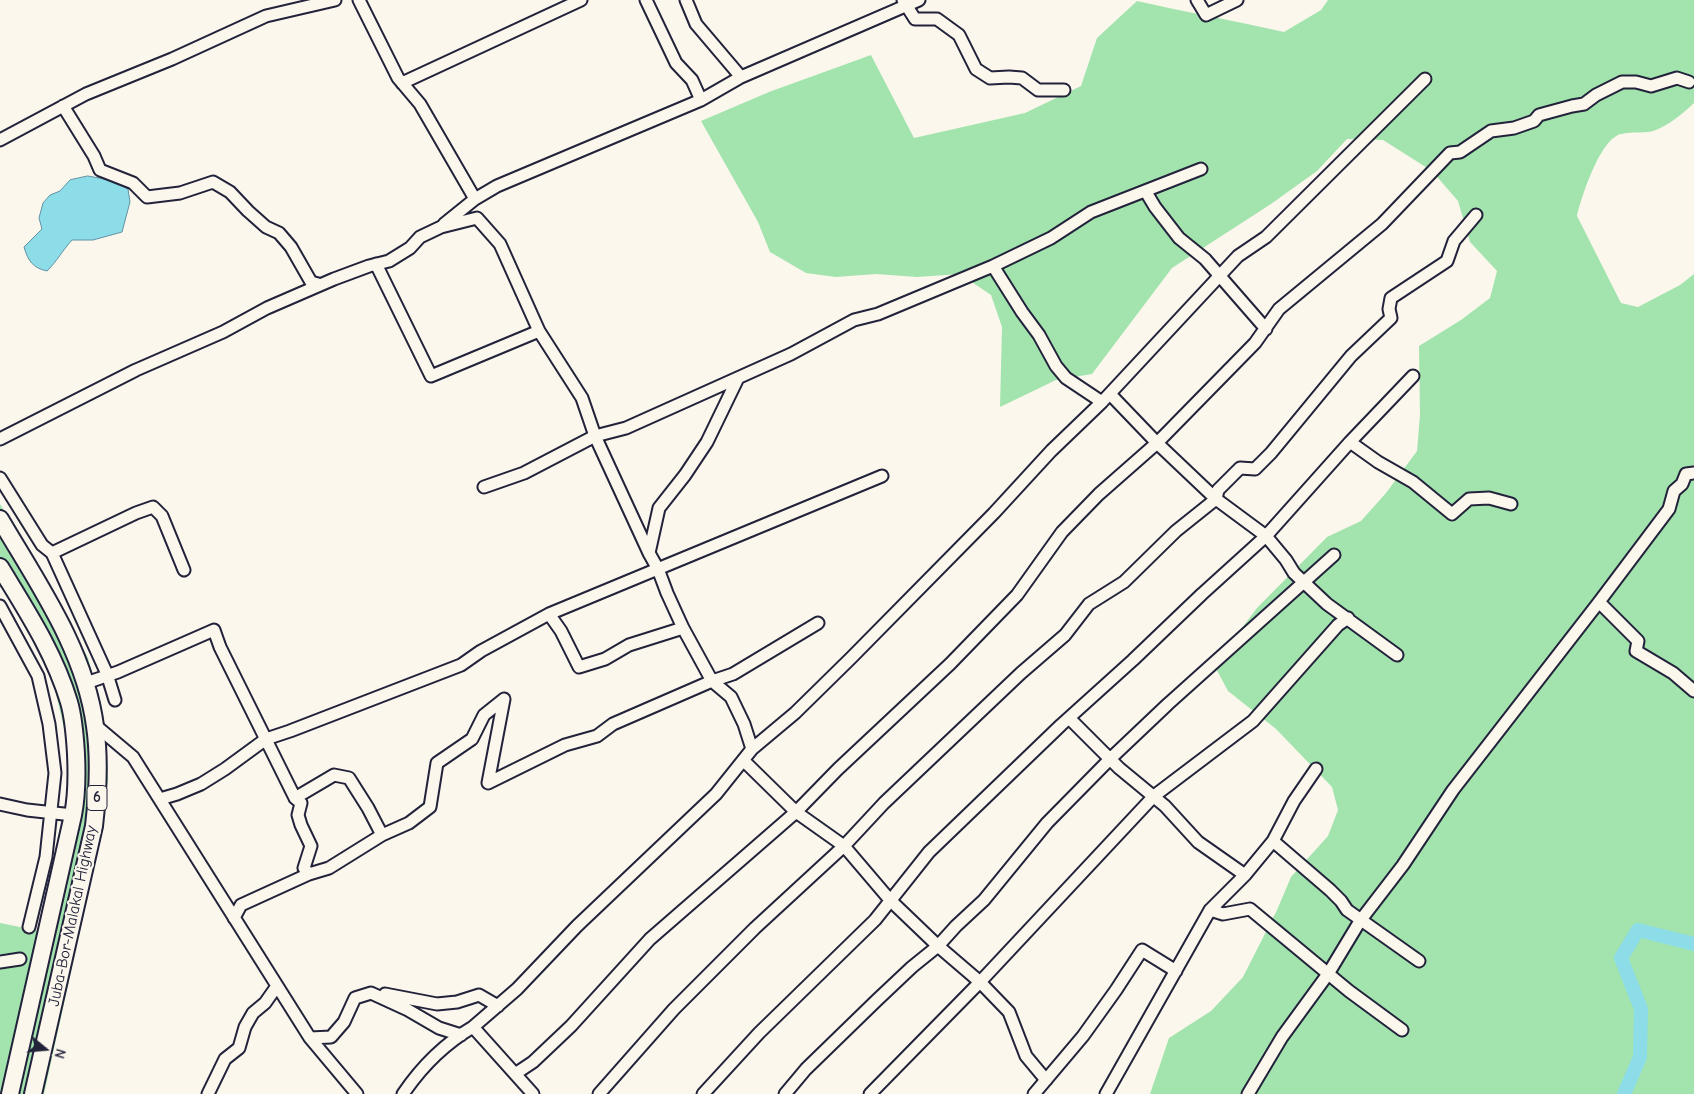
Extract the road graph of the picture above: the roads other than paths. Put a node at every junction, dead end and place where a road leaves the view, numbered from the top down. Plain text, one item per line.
1 (335, 0) edge
2 (351, 0) edge
3 (358, 0) edge
4 (581, 0) edge
5 (646, 0) edge
6 (686, 0) edge
7 (919, 0) edge
8 (1197, 0) edge
9 (1237, 0) edge
10 (904, 2) edge
11 (741, 76) junction
12 (1425, 80) dead end
13 (1689, 82) dead end
14 (402, 83) junction
15 (1064, 90) dead end
16 (414, 95) dead end
17 (701, 100) junction
18 (63, 106) junction
19 (0, 140) edge
20 (1201, 169) dead end
21 (1146, 192) junction
22 (475, 199) junction
23 (1476, 215) dead end
24 (442, 226) junction
25 (376, 264) junction
26 (993, 266) junction
27 (1220, 275) junction
28 (318, 284) dead end
29 (1266, 329) junction
30 (539, 331) junction
31 (1413, 376) dead end
32 (738, 378) junction
33 (1106, 398) junction
34 (595, 436) junction
35 (0, 439) edge
36 (1350, 442) junction
37 (1157, 443) junction
38 (1694, 473) edge
39 (882, 476) dead end
40 (0, 478) edge
41 (484, 487) dead end
42 (1216, 499) junction
43 (1511, 504) dead end
44 (0, 519) edge
45 (1266, 536) junction
46 (52, 553) junction
47 (649, 553) junction
48 (1334, 555) dead end
49 (0, 566) edge
50 (658, 569) junction
51 (184, 570) dead end
52 (1599, 602) junction
53 (0, 606) edge
54 (549, 614) junction
55 (1348, 618) junction
56 (818, 623) dead end
57 (684, 628) junction
58 (1397, 655) dead end
59 (712, 681) junction
60 (86, 682) junction
61 (1694, 691) edge
62 (115, 700) dead end
63 (1069, 718) junction
64 (95, 725) junction
65 (266, 739) junction
66 (752, 749) junction
67 (743, 760) junction
68 (1316, 769) dead end
69 (1154, 796) junction
70 (295, 798) junction
71 (160, 799) junction
72 (0, 804) edge
73 (52, 812) junction
74 (796, 812) junction
75 (73, 815) junction
76 (382, 835) junction
77 (1272, 841) junction
78 (844, 846) junction
79 (309, 874) junction
80 (1245, 875) junction
81 (890, 900) junction
82 (1210, 910) junction
83 (234, 918) junction
84 (1360, 920) junction
85 (29, 927) dead end
86 (938, 946) junction
87 (20, 959) dead end
88 (1419, 961) dead end
89 (0, 962) edge
90 (1176, 971) junction
91 (1328, 974) junction
92 (980, 982) junction
93 (277, 986) junction
94 (371, 993) junction
95 (498, 1006) junction
96 (473, 1027) junction
97 (1402, 1030) dead end
98 (460, 1035) junction
99 (310, 1038) junction
100 (514, 1074) junction
101 (1046, 1080) junction
102 (10, 1094) edge
103 (33, 1094) edge
104 (208, 1094) edge
105 (357, 1094) edge
106 (403, 1094) edge
107 (533, 1094) edge
108 (599, 1094) edge
109 (703, 1094) edge
110 (785, 1094) edge
111 (870, 1094) edge
112 (1034, 1094) edge
113 (1106, 1094) edge
114 (1248, 1094) edge

1 - 18 street
2 - 16 street
3 - 14 street
4 - 14 street
5 - 17 street
6 - 11 street
7 - 10 street
8 - 9 street
10 - 11 street
10 - 15 street
11 - 17 street
12 - 27 street
13 - 29 street
14 - 22 street
17 - 22 street
18 - 19 street
18 - 28 street
20 - 21 street
21 - 26 street
21 - 27 street
22 - 24 street
23 - 42 street
24 - 25 street
24 - 30 street
25 - 30 street
25 - 35 street
26 - 32 street
26 - 33 street
27 - 29 street
27 - 33 street
29 - 37 street
30 - 34 street
31 - 36 street
32 - 34 street
32 - 47 street
33 - 37 street
33 - 66 street
34 - 41 street
34 - 47 street
36 - 43 street
36 - 45 street
37 - 42 street
37 - 74 street
38 - 52 street
39 - 50 street
40 - 46 street
42 - 45 street
42 - 78 street
44 - 60 highway, Juba-Bor-Malakal Highway / 6
45 - 55 street
45 - 63 street
46 - 51 street
46 - 62 street
47 - 50 street
48 - 86 street
49 - 75 highway, Juba-Bor-Malakal Highway / 6
50 - 54 street
50 - 57 street
52 - 61 street
52 - 84 street
53 - 73 street
54 - 57 street
54 - 65 street
55 - 58 street
55 - 69 street
56 - 59 street
57 - 59 street
59 - 66 street
59 - 76 street
60 - 64 highway, Juba-Bor-Malakal Highway / 6
60 - 65 street
63 - 69 street
63 - 81 street
64 - 71 street
64 - 103 highway, Juba-Bor-Malakal Highway / 6
65 - 70 street
65 - 71 street
66 - 67 street
67 - 74 street
67 - 95 street
68 - 77 street
69 - 80 street
69 - 92 street
70 - 76 street
70 - 79 street
71 - 83 street
72 - 73 street
73 - 75 street
73 - 85 street
74 - 78 street
74 - 100 street
75 - 102 highway, Juba-Bor-Malakal Highway / 6
76 - 79 street
77 - 80 street
77 - 84 street
78 - 81 street
78 - 108 street
79 - 83 street
80 - 82 street
81 - 86 street
81 - 109 street
82 - 90 street
82 - 91 street
83 - 93 street
84 - 88 street
84 - 91 street
86 - 92 street
86 - 110 street
87 - 89 street
90 - 101 street
90 - 113 street
91 - 97 street
91 - 114 street
92 - 101 street
92 - 111 street
93 - 99 street
93 - 104 street
94 - 95 street
94 - 98 street
94 - 99 street
95 - 96 street
96 - 98 street
96 - 100 street
98 - 106 street
99 - 105 street
100 - 107 street
101 - 112 street

